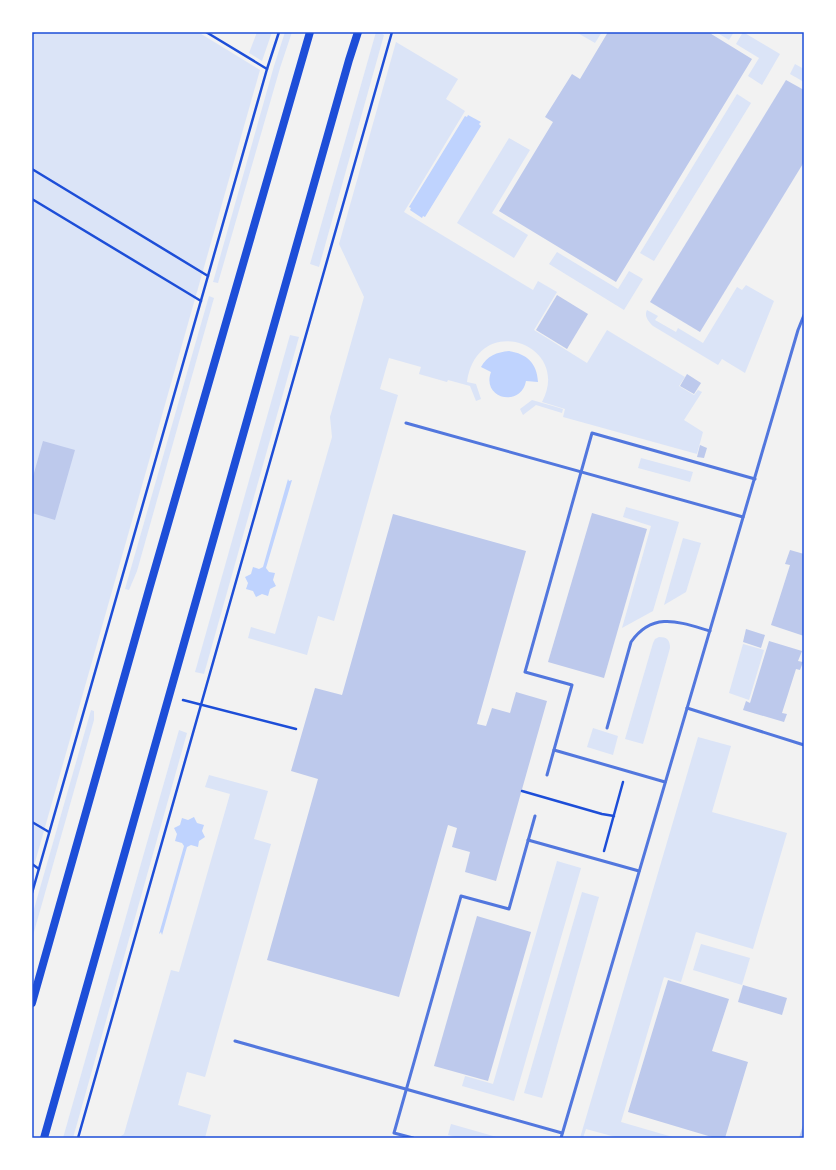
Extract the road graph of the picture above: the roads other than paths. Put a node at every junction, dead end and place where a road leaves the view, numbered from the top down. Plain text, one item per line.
1 (310, 32) edge
2 (358, 32) edge
3 (804, 315) edge
4 (406, 423) dead end
5 (581, 472) junction
6 (755, 479) junction
7 (743, 518) junction
8 (710, 631) junction
9 (687, 708) junction
10 (607, 728) dead end
11 (804, 745) edge
12 (554, 750) junction
13 (547, 775) dead end
14 (665, 782) junction
15 (535, 816) dead end
16 (528, 840) junction
17 (639, 872) junction
18 (32, 1003) edge
19 (235, 1041) dead end
20 (406, 1089) junction
21 (562, 1133) junction
22 (44, 1138) edge
23 (413, 1138) edge
24 (560, 1138) edge

1 - 18 main road
2 - 22 main road
3 - 6 lane
4 - 5 lane
5 - 6 lane
5 - 7 lane
5 - 12 lane
6 - 7 lane
7 - 8 lane
8 - 9 lane
8 - 10 lane
9 - 11 lane
9 - 14 lane
12 - 13 lane
12 - 14 lane
14 - 17 lane
15 - 16 lane
16 - 17 lane
16 - 20 lane
17 - 21 lane
19 - 20 lane
20 - 21 lane
20 - 23 lane
21 - 24 lane

